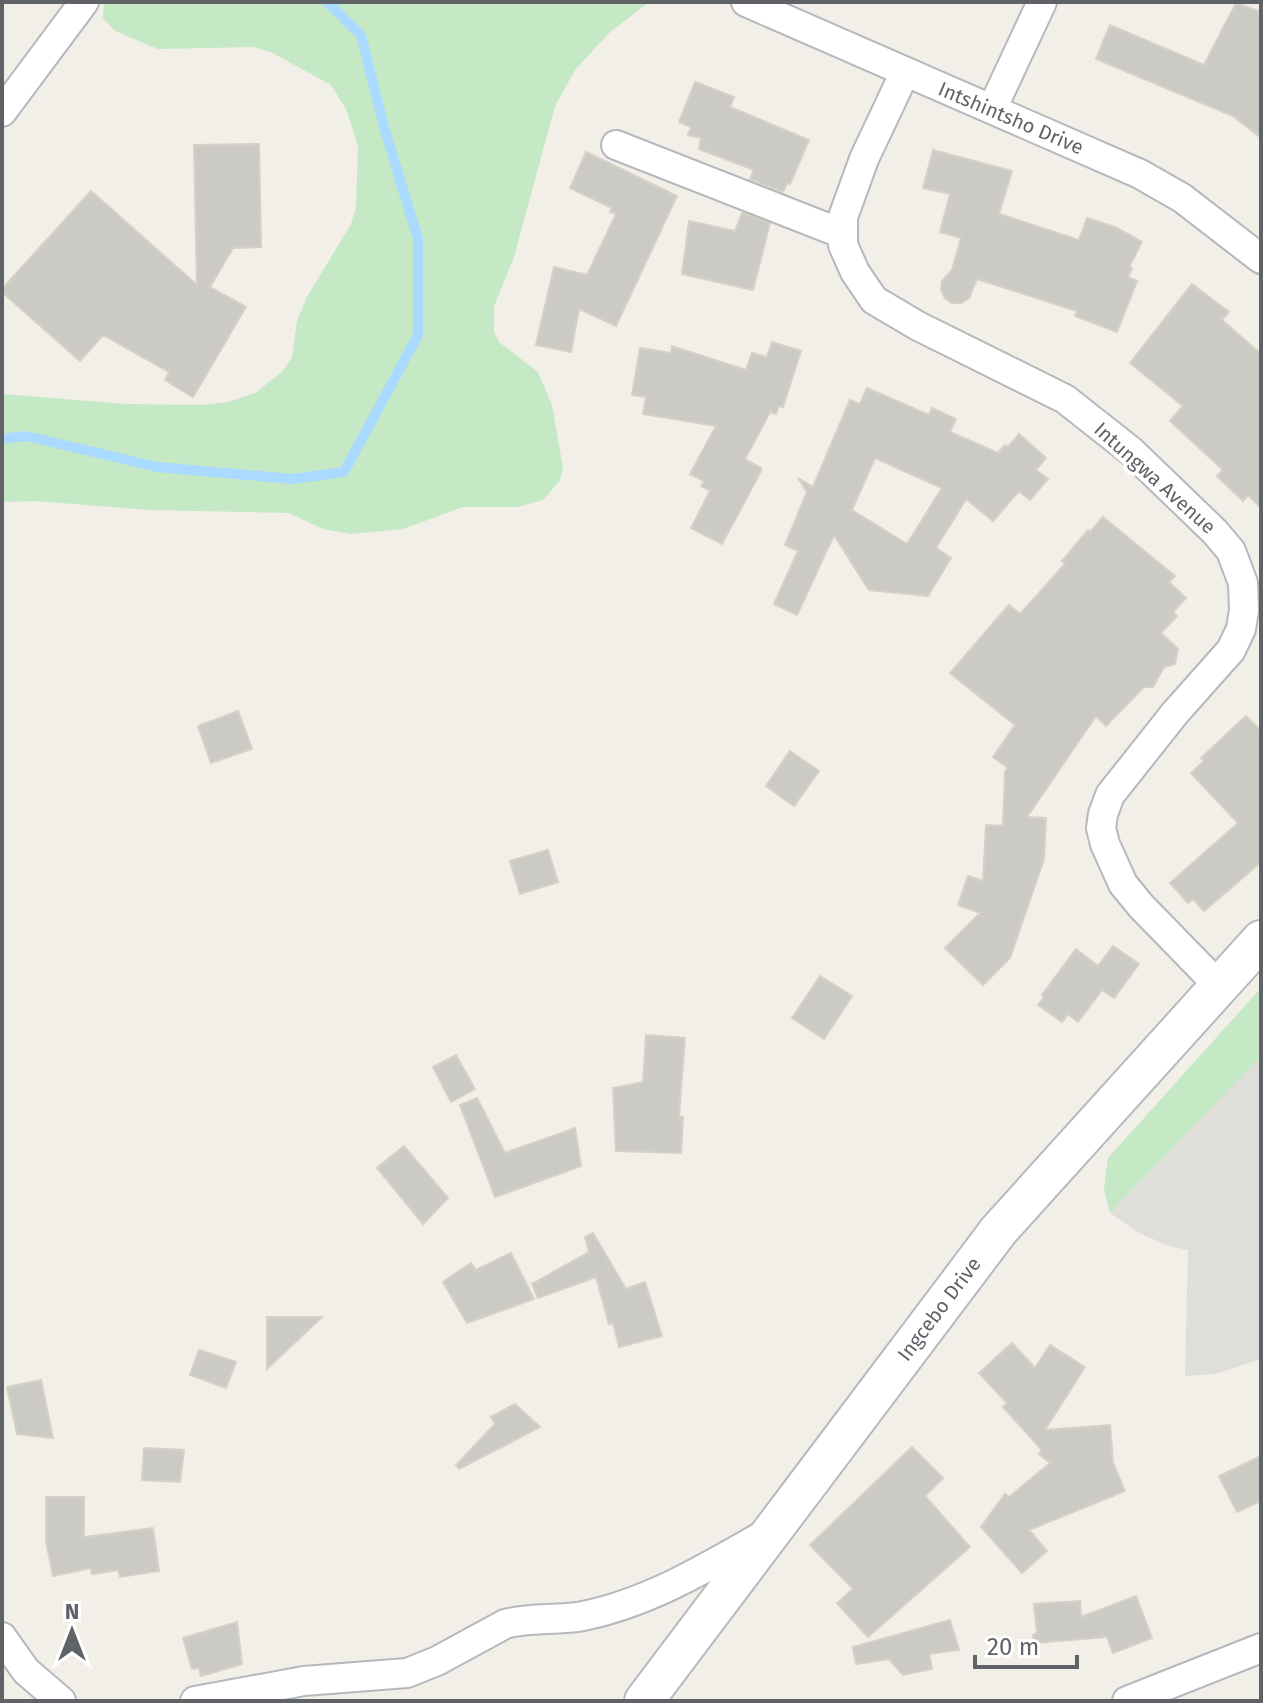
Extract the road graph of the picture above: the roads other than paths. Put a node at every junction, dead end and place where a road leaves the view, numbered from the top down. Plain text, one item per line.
1 (84, 2) edge
2 (746, 2) edge
3 (1042, 2) edge
4 (905, 72) junction
5 (992, 109) junction
6 (2, 112) edge
7 (616, 145) dead end
8 (843, 234) junction
9 (1261, 259) edge
10 (1261, 940) edge
11 (1218, 985) junction
12 (772, 1531) junction
13 (2, 1637) edge
14 (1261, 1648) edge
15 (61, 1701) edge
16 (195, 1701) edge
17 (644, 1701) edge
18 (1127, 1701) edge

1 - 6 street
2 - 4 street, Intshintsho Drive
3 - 5 street
4 - 5 street, Intshintsho Drive
4 - 8 street, Intungwa Avenue
5 - 9 street, Intshintsho Drive
7 - 8 street
8 - 11 street, Intungwa Avenue
10 - 11 main road, Ingcebo Drive
11 - 12 main road, Ingcebo Drive
12 - 16 street
12 - 17 main road, Ingcebo Drive
13 - 15 street
14 - 18 street

